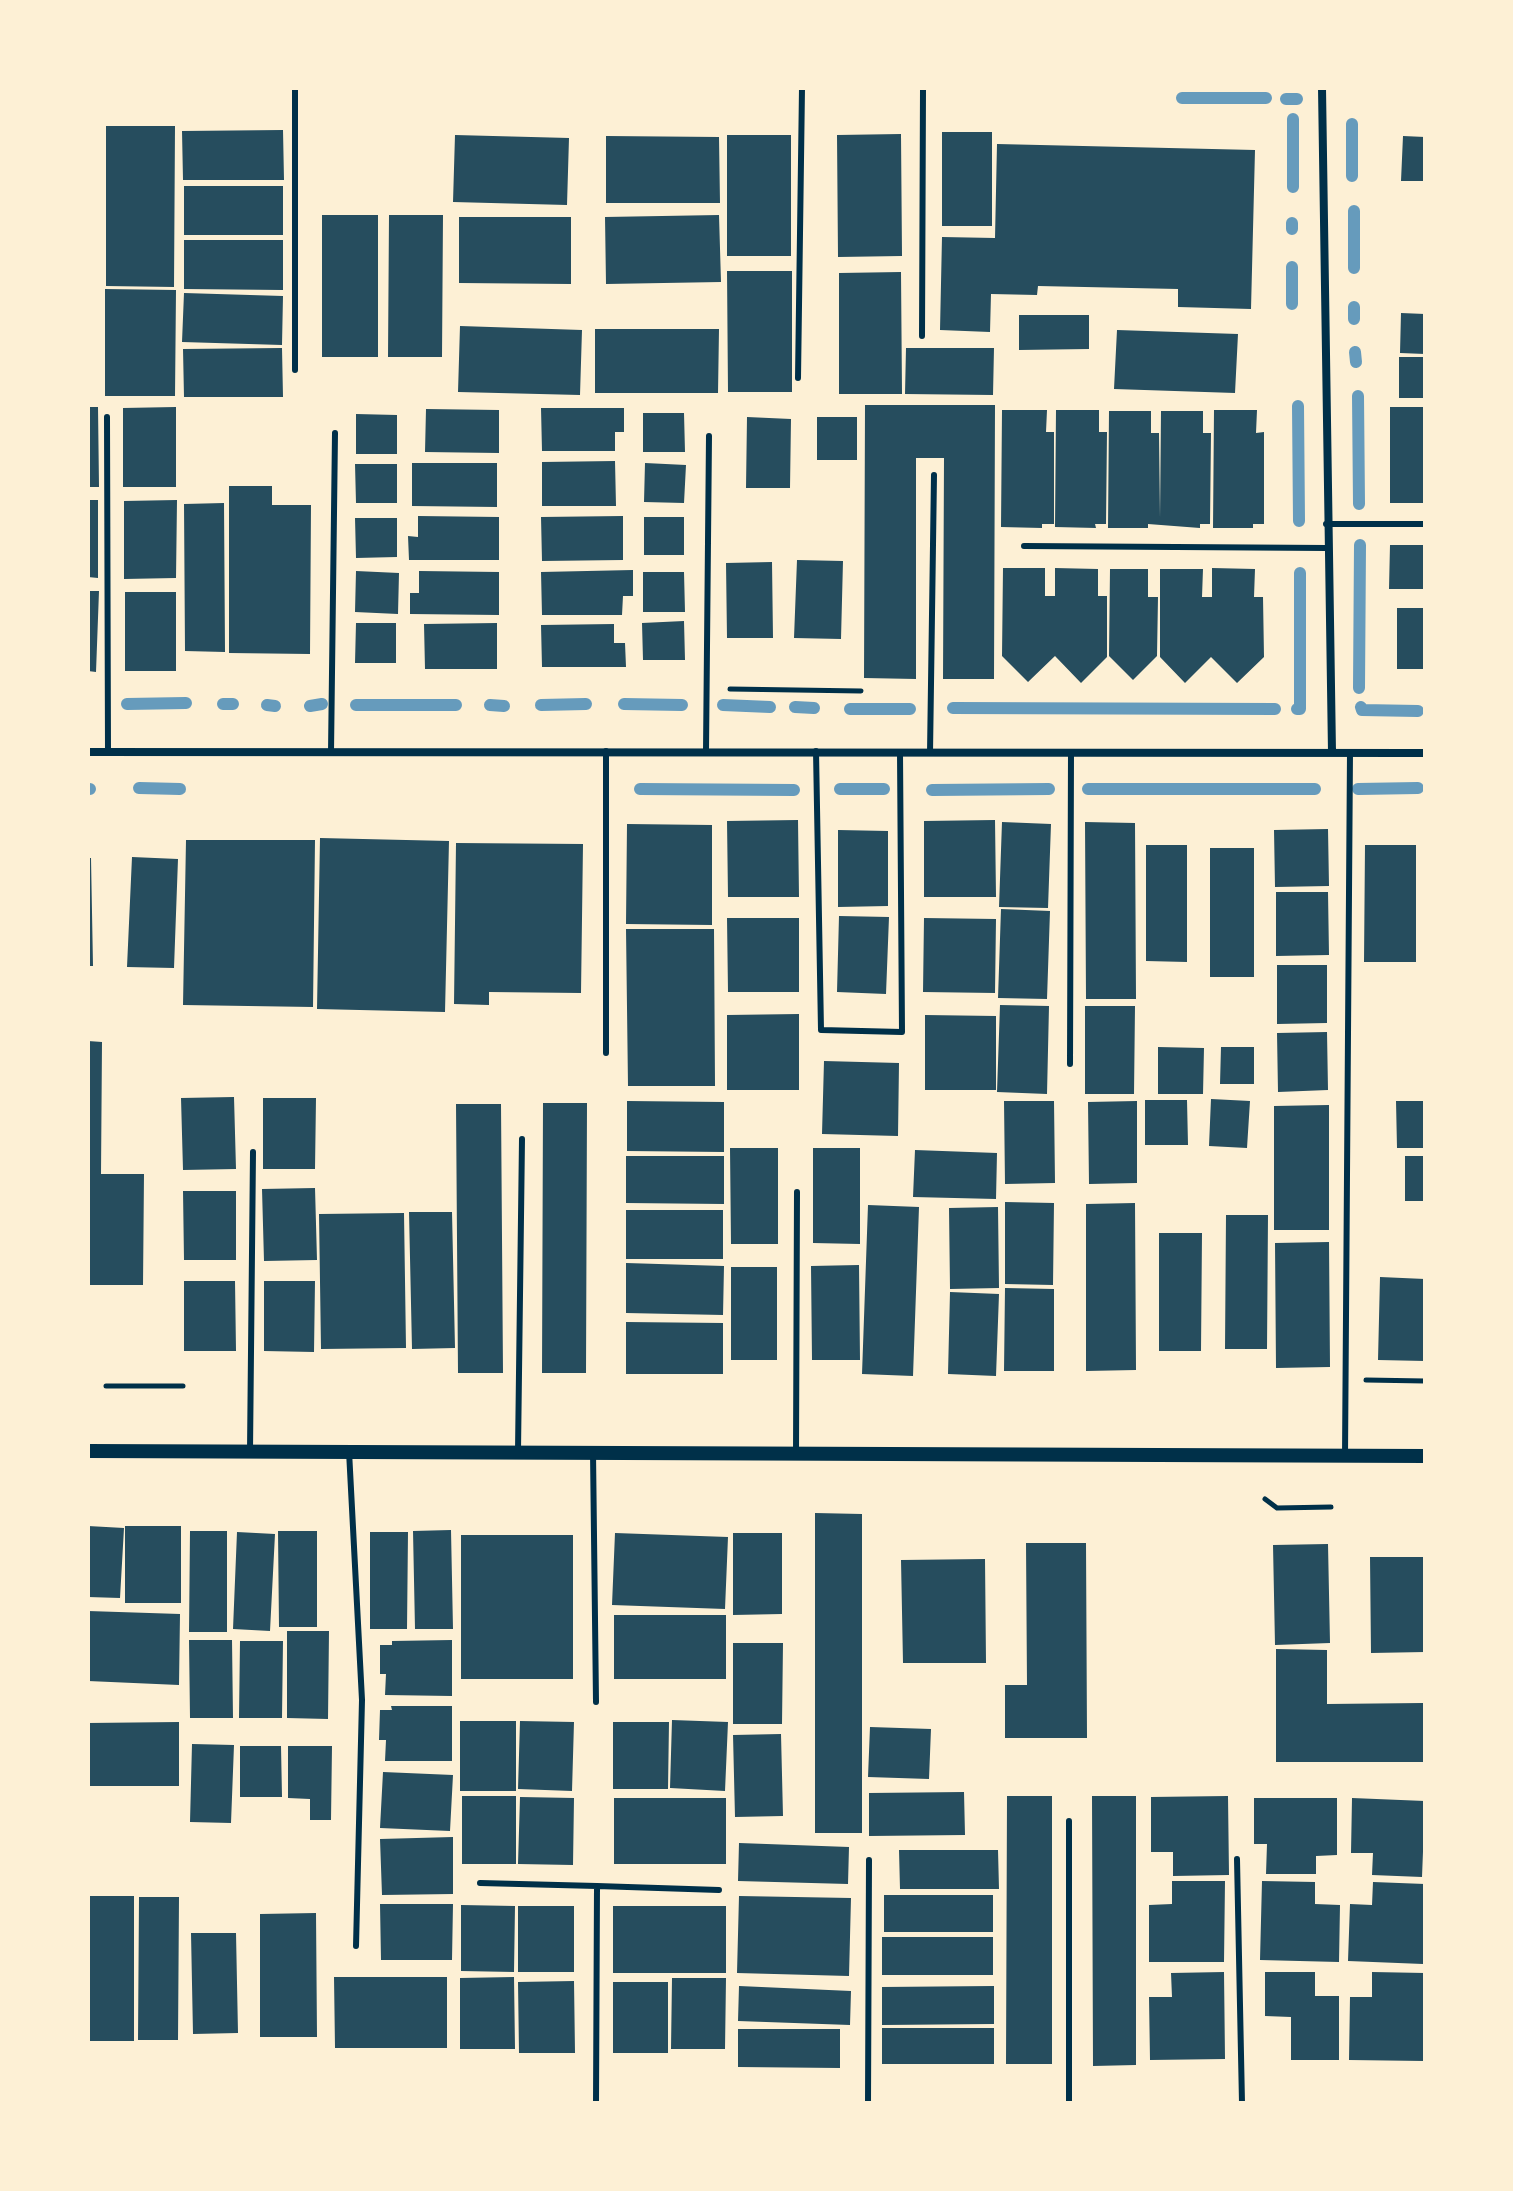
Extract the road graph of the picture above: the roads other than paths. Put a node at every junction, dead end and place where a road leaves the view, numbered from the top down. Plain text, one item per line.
1 (295, 88) edge
2 (802, 88) edge
3 (923, 88) edge
4 (1322, 88) edge
5 (922, 336) dead end
6 (295, 370) dead end
7 (798, 378) dead end
8 (107, 417) dead end
9 (335, 433) dead end
10 (709, 436) dead end
11 (934, 475) dead end
12 (1326, 524) junction
13 (1425, 524) edge
14 (1024, 546) dead end
15 (1327, 548) junction
16 (606, 751) junction
17 (706, 751) junction
18 (816, 751) junction
19 (88, 752) edge
20 (331, 752) junction
21 (1071, 752) junction
22 (1332, 752) junction
23 (1350, 752) junction
24 (108, 753) junction
25 (900, 753) junction
26 (930, 753) junction
27 (1425, 753) edge
28 (606, 1053) dead end
29 (1070, 1064) dead end
30 (522, 1139) dead end
31 (253, 1152) dead end
32 (797, 1192) dead end
33 (88, 1451) edge
34 (250, 1451) junction
35 (349, 1451) junction
36 (518, 1452) junction
37 (593, 1452) junction
38 (796, 1453) junction
39 (1345, 1456) junction
40 (1425, 1456) edge
41 (596, 1702) dead end
42 (1069, 1821) dead end
43 (1237, 1859) dead end
44 (869, 1860) dead end
45 (480, 1883) dead end
46 (597, 1886) junction
47 (719, 1890) dead end
48 (356, 1946) dead end
49 (596, 2103) edge
50 (868, 2103) edge
51 (1069, 2103) edge
52 (1242, 2103) edge

1 - 6 lane
2 - 7 lane
3 - 5 lane
4 - 12 street
8 - 24 lane
9 - 20 lane
10 - 17 lane
11 - 26 lane
12 - 13 lane
12 - 15 street
14 - 15 lane
15 - 22 street
16 - 17 street
16 - 20 street
16 - 28 lane
17 - 18 street
18 - 25 street
18 - 25 lane
19 - 24 street
20 - 24 street
21 - 22 street
21 - 26 street
21 - 29 lane
22 - 23 street
23 - 27 street
23 - 39 lane
25 - 26 street
30 - 36 lane
31 - 34 lane
32 - 38 lane
33 - 34 street
34 - 35 street
35 - 36 street
35 - 48 lane
36 - 37 street
37 - 38 street
37 - 41 lane
38 - 39 street
39 - 40 street
42 - 51 lane
43 - 52 lane
44 - 50 lane
45 - 46 lane
46 - 47 lane
46 - 49 lane

